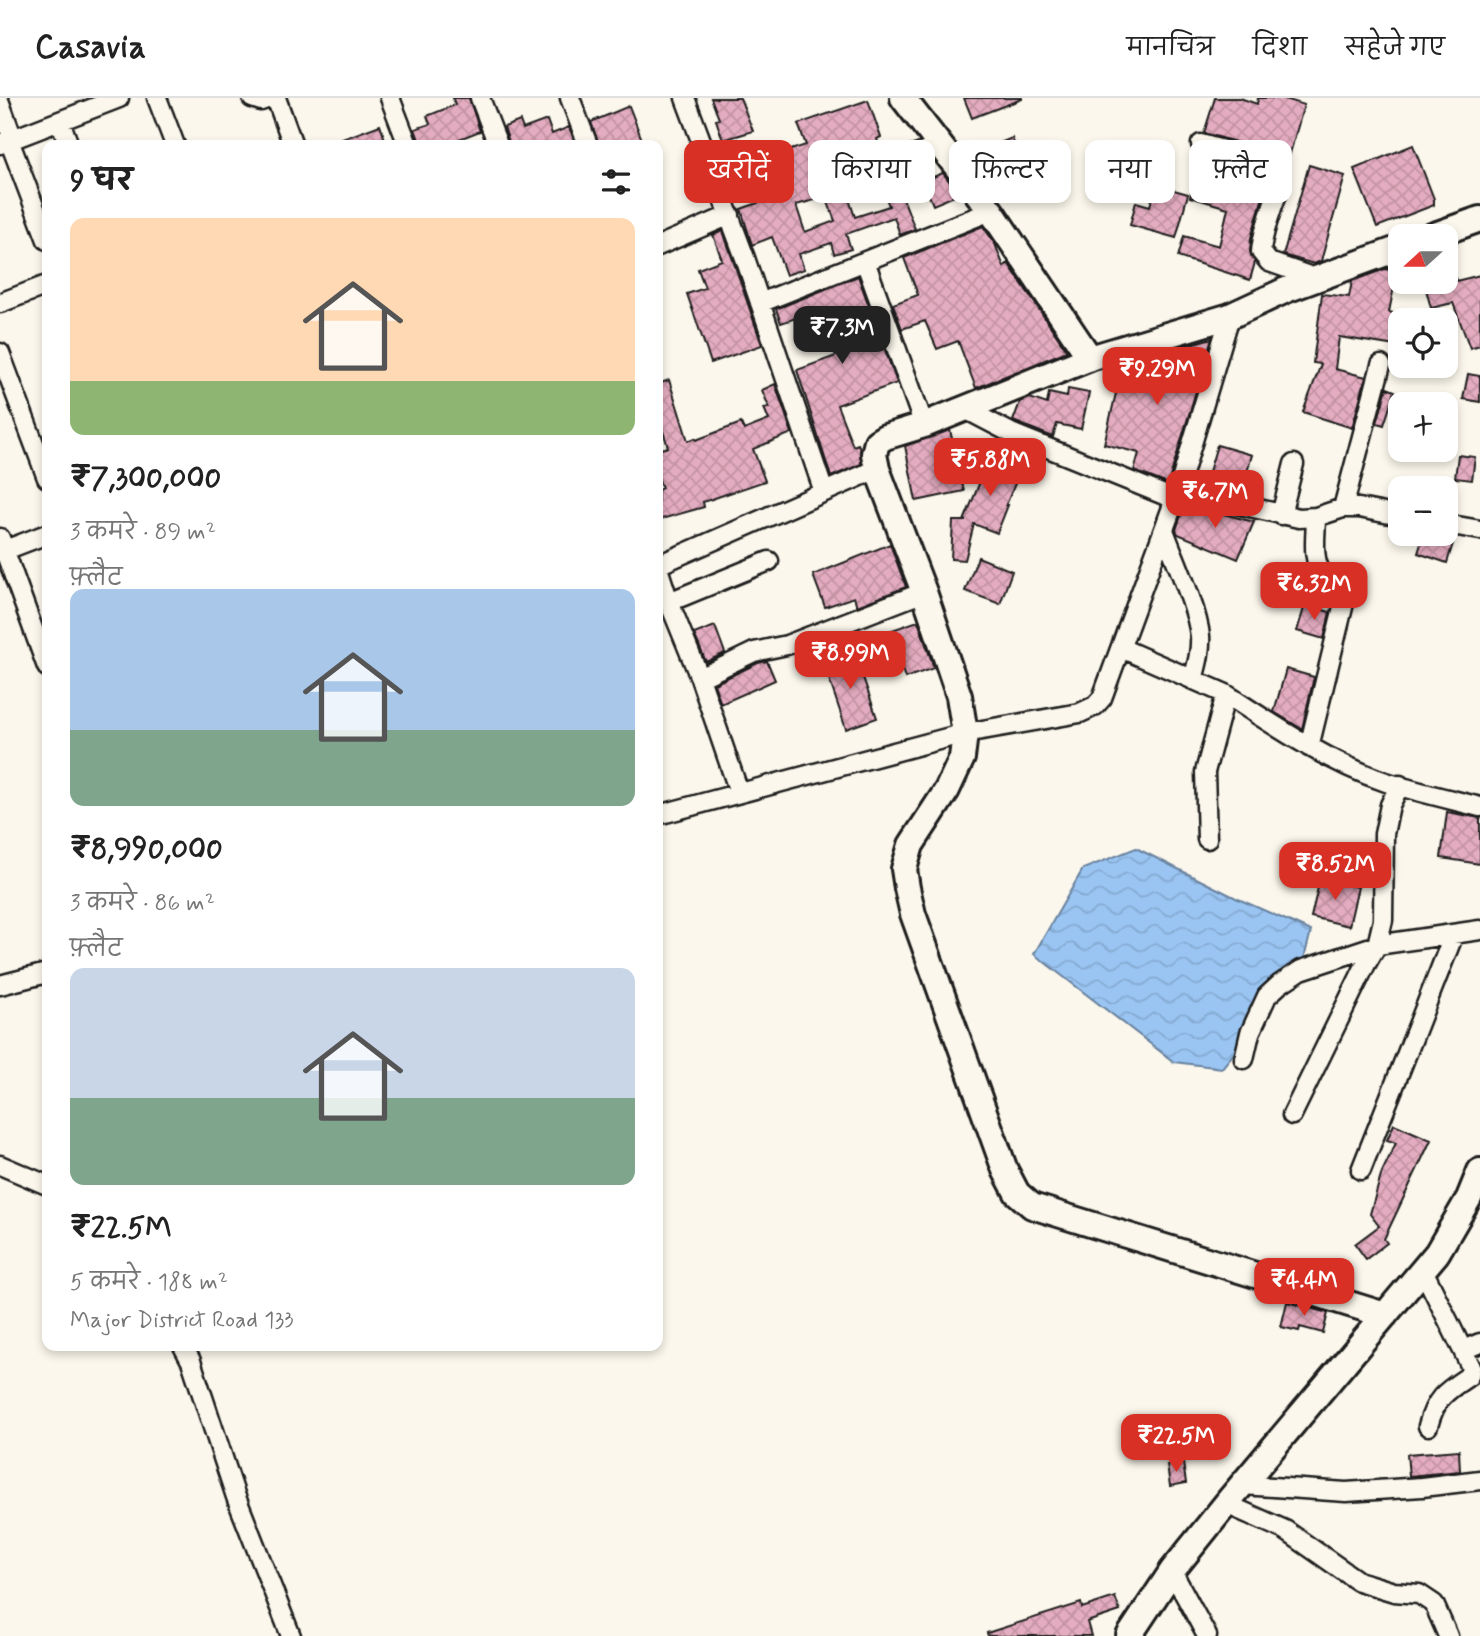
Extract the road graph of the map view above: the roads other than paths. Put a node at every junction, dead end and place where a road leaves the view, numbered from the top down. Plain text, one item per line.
1 (120, 98) edge
2 (157, 98) edge
3 (252, 98) edge
4 (269, 98) edge
5 (276, 98) edge
6 (390, 98) edge
7 (480, 98) edge
8 (570, 98) edge
9 (685, 98) edge
10 (904, 98) edge
11 (0, 103) edge
12 (85, 104) edge
13 (60, 121) junction
14 (67, 140) edge
15 (173, 140) edge
16 (291, 140) edge
17 (406, 140) edge
18 (496, 140) edge
19 (586, 140) edge
20 (8, 141) edge
21 (941, 146) junction
22 (935, 148) edge
23 (1274, 203) edge
24 (990, 211) junction
25 (730, 215) junction
26 (1480, 219) edge
27 (42, 227) edge
28 (1458, 227) edge
29 (663, 244) edge
30 (1388, 252) edge
31 (865, 261) junction
32 (1315, 278) junction
33 (42, 287) edge
34 (0, 303) edge
35 (760, 303) junction
36 (1230, 316) junction
37 (0, 353) edge
38 (1090, 358) junction
39 (1381, 365) dead end
40 (965, 409) junction
41 (924, 425) junction
42 (1294, 464) dead end
43 (42, 465) edge
44 (877, 469) junction
45 (824, 492) junction
46 (1176, 495) junction
47 (1343, 508) junction
48 (1388, 514) edge
49 (1281, 516) junction
50 (1316, 517) junction
51 (1458, 526) edge
52 (1164, 530) junction
53 (1480, 530) edge
54 (42, 535) edge
55 (2, 547) edge
56 (769, 561) dead end
57 (663, 564) edge
58 (663, 584) edge
59 (924, 592) junction
60 (668, 602) junction
61 (1121, 648) junction
62 (42, 654) edge
63 (700, 678) junction
64 (1193, 680) junction
65 (1226, 694) junction
66 (965, 733) junction
67 (1309, 747) junction
68 (1400, 785) junction
69 (739, 792) junction
70 (1480, 807) edge
71 (663, 813) edge
72 (1207, 839) dead end
73 (1480, 930) edge
74 (1454, 934) junction
75 (1377, 945) junction
76 (42, 974) edge
77 (0, 985) edge
78 (1244, 1059) dead end
79 (1292, 1115) dead end
80 (0, 1166) edge
81 (1360, 1170) dead end
82 (1480, 1171) edge
83 (42, 1183) edge
84 (1423, 1270) junction
85 (1385, 1315) junction
86 (1472, 1346) edge
87 (186, 1351) edge
88 (1428, 1426) dead end
89 (1480, 1480) edge
90 (1242, 1485) junction
91 (1226, 1504) junction
92 (1172, 1571) junction
93 (291, 1636) edge
94 (1129, 1636) edge
95 (1207, 1636) edge
96 (1448, 1636) edge

1 - 12 street
2 - 15 street
3 - 4 street
5 - 16 street
6 - 17 street
7 - 18 street
8 - 19 street
9 - 25 street
10 - 21 street
11 - 20 street
12 - 13 street
13 - 14 street
13 - 20 street
20 - 27 street
21 - 22 street
21 - 24 street
23 - 32 street
24 - 31 street
24 - 38 street
25 - 29 street
25 - 35 street
26 - 28 street
30 - 32 street
31 - 35 street
31 - 41 street
32 - 36 street
33 - 34 street
35 - 45 street
36 - 38 street
36 - 46 street
37 - 43 street
38 - 40 street
39 - 47 street
40 - 41 street
40 - 46 street
41 - 44 street
42 - 49 street
44 - 45 street
44 - 59 street
45 - 57 street
46 - 49 street
46 - 52 street
47 - 48 street
47 - 50 street
49 - 50 street
50 - 67 street
51 - 53 street
52 - 61 street
52 - 64 street
54 - 55 street
55 - 62 street
56 - 60 street
58 - 60 street
59 - 63 street
59 - 66 street
60 - 63 street
61 - 64 street
61 - 66 street
63 - 69 street
64 - 65 street
65 - 67 street
65 - 72 street
66 - 69 street
66 - 85 street
67 - 68 street
68 - 70 street
68 - 75 street
69 - 71 street
73 - 74 street
74 - 75 street
74 - 81 street
75 - 78 street
75 - 79 street
76 - 77 street
80 - 83 street
82 - 84 street
84 - 85 street
84 - 86 street
85 - 90 street
86 - 88 street
87 - 93 street
89 - 90 street
90 - 91 street
91 - 92 street
91 - 96 street
92 - 94 street
92 - 95 street

